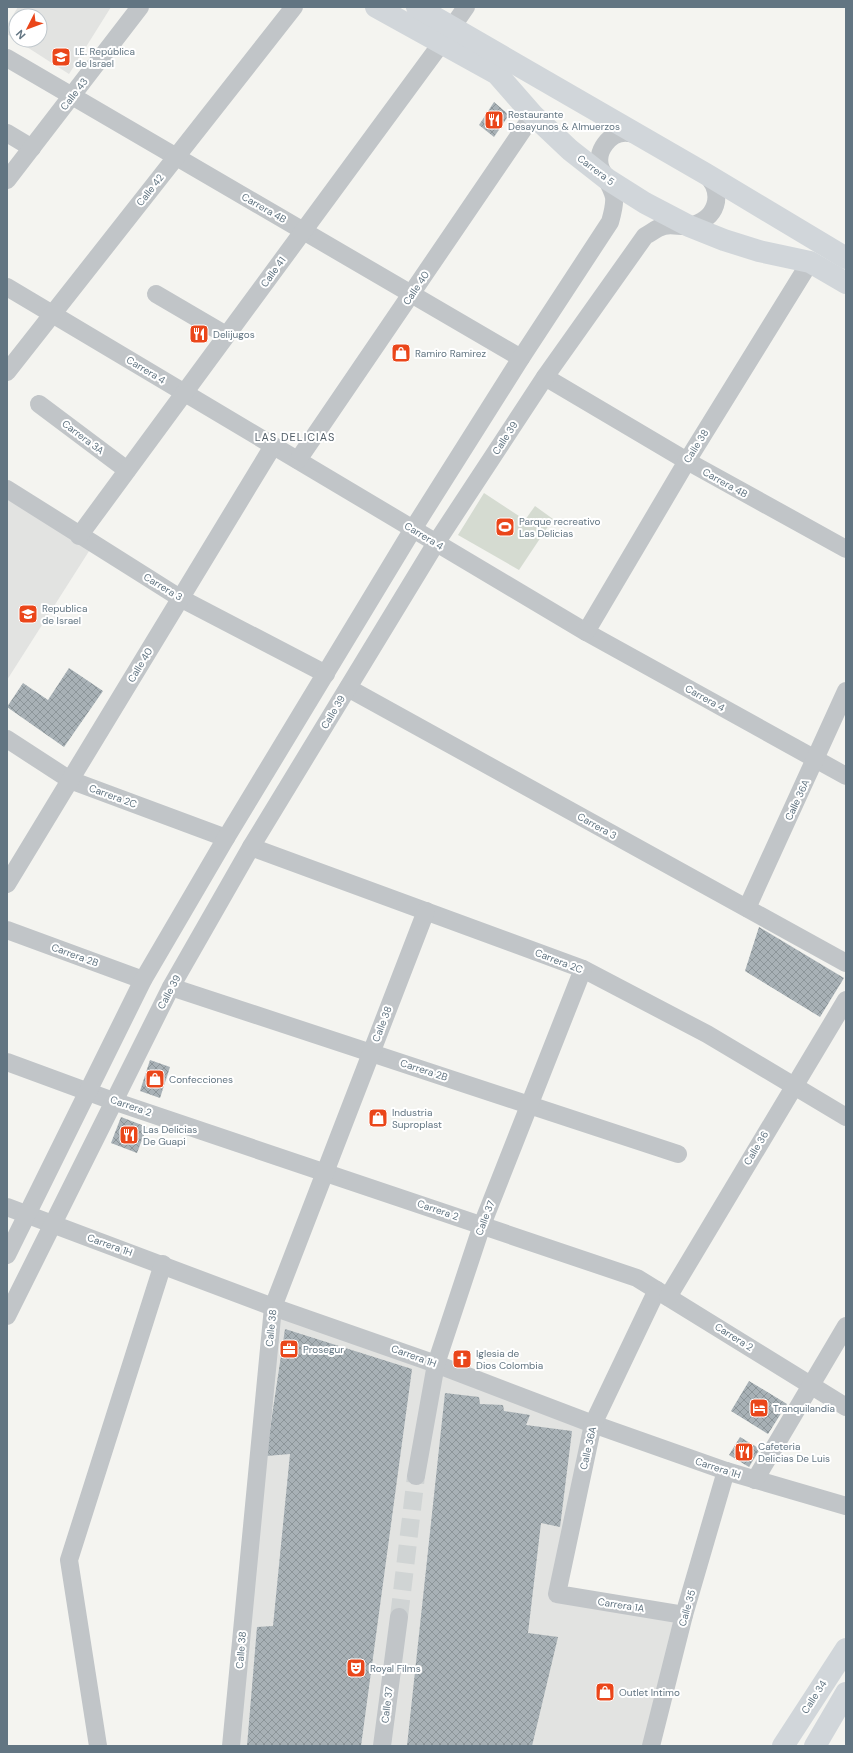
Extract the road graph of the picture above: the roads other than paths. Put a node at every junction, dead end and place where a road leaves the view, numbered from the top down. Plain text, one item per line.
1 (140, 7) edge
2 (294, 7) edge
3 (376, 7) edge
4 (417, 7) edge
5 (466, 7) edge
6 (446, 35) junction
7 (7, 58) edge
8 (72, 96) junction
9 (533, 115) junction
10 (7, 133) edge
11 (640, 136) junction
12 (32, 148) junction
13 (176, 157) junction
14 (706, 174) junction
15 (607, 179) junction
16 (7, 180) edge
17 (689, 226) junction
18 (303, 231) junction
19 (846, 258) edge
20 (810, 262) junction
21 (846, 283) edge
22 (7, 287) edge
23 (156, 294) dead end
24 (412, 294) junction
25 (52, 314) junction
26 (226, 335) junction
27 (521, 358) junction
28 (7, 372) edge
29 (544, 377) junction
30 (184, 393) junction
31 (39, 404) dead end
32 (273, 446) junction
33 (298, 460) junction
34 (686, 462) junction
35 (127, 470) junction
36 (7, 489) edge
37 (412, 529) junction
38 (79, 536) junction
39 (436, 543) junction
40 (846, 549) edge
41 (180, 598) junction
42 (586, 632) junction
43 (326, 674) junction
44 (348, 688) junction
45 (846, 691) edge
46 (7, 740) edge
47 (816, 759) junction
48 (846, 776) edge
49 (70, 780) junction
50 (226, 838) junction
51 (252, 847) junction
52 (7, 884) edge
53 (747, 908) junction
54 (426, 912) junction
55 (7, 930) edge
56 (846, 963) edge
57 (583, 969) junction
58 (143, 980) junction
59 (171, 987) junction
60 (846, 1000) edge
61 (371, 1053) junction
62 (7, 1062) edge
63 (793, 1086) junction
64 (88, 1091) junction
65 (114, 1101) junction
66 (530, 1105) junction
67 (846, 1117) edge
68 (678, 1154) dead end
69 (325, 1172) junction
70 (7, 1207) edge
71 (27, 1214) junction
72 (52, 1224) junction
73 (482, 1225) junction
74 (7, 1255) edge
75 (162, 1264) junction
76 (663, 1294) junction
77 (273, 1307) junction
78 (7, 1316) edge
79 (846, 1326) edge
80 (436, 1364) junction
81 (811, 1385) junction
82 (846, 1407) edge
83 (593, 1424) junction
84 (726, 1471) junction
85 (416, 1476) tunnel mouth
86 (755, 1480) junction
87 (846, 1506) edge
88 (557, 1594) joint
89 (684, 1615) junction
90 (399, 1617) tunnel mouth
91 (846, 1649) edge
92 (846, 1693) edge
93 (98, 1746) edge
94 (231, 1746) edge
95 (382, 1746) edge
96 (651, 1746) edge
97 (783, 1746) edge
98 (814, 1746) edge

1 - 8 street, Calle 43
2 - 13 street, Calle 42
3 - 6 main road, Carrera 5
4 - 6 main road, Carrera 5
5 - 6 street, Calle 41
6 - 9 main road, Carrera 5
6 - 11 main road, Carrera 5
6 - 18 street, Calle 41
7 - 8 street, Carrera 4B
8 - 12 street, Calle 43
8 - 13 street, Carrera 4B
9 - 15 main road, Carrera 5
9 - 24 street, Calle 40
10 - 12 street
11 - 14 main road, Carrera 5
11 - 15 street
12 - 16 street, Calle 43
13 - 18 street, Carrera 4B
13 - 25 street, Calle 42
14 - 17 street, Calle 39
14 - 19 main road, Carrera 5
15 - 17 main road, Carrera 5
15 - 27 street
17 - 20 main road, Carrera 5
17 - 29 street, Calle 39
18 - 24 street, Carrera 4B
18 - 26 street, Calle 41
20 - 21 main road, Carrera 5
20 - 34 street, Calle 38
22 - 25 street, Carrera 4
23 - 26 street
24 - 27 street, Carrera 4B
24 - 33 street, Calle 40
25 - 28 street, Calle 42
25 - 30 street, Carrera 4
26 - 30 street, Calle 41
27 - 37 street
29 - 34 street, Carrera 4B
29 - 39 street, Calle 39
30 - 32 street, Carrera 4
30 - 35 street, Calle 41
31 - 35 street, Carrera 3A
32 - 33 street, Carrera 4
32 - 41 street, Calle 40
33 - 37 street, Carrera 4
34 - 40 street, Carrera 4B
34 - 42 street, Calle 38
35 - 38 street, Calle 41
36 - 38 street, Carrera 3
37 - 39 street, Carrera 4
37 - 43 street
38 - 41 street, Carrera 3
39 - 42 street, Carrera 4
39 - 44 street, Calle 39
41 - 43 street, Carrera 3
41 - 49 street, Calle 40
42 - 47 street, Carrera 4
43 - 50 street
44 - 51 street, Calle 39
44 - 53 street, Carrera 3
45 - 47 street, Calle 36A
46 - 49 street, Carrera 2C
47 - 48 street, Carrera 4
47 - 53 street, Calle 36A
49 - 50 street, Carrera 2C
49 - 52 street, Calle 40
50 - 58 street
51 - 54 street, Carrera 2C
51 - 59 street, Calle 39
53 - 56 street, Carrera 3
54 - 57 street, Carrera 2C
54 - 61 street, Calle 38
55 - 58 street, Carrera 2B
57 - 63 street, Carrera 2C
57 - 66 street, Calle 37
58 - 64 street
59 - 61 street, Carrera 2B
59 - 65 street, Calle 39
60 - 63 street, Calle 36
61 - 66 street, Carrera 2B
61 - 69 street, Calle 38
62 - 64 street, Carrera 2
63 - 67 street, Carrera 2C
63 - 76 street, Calle 36
64 - 65 street, Carrera 2
64 - 71 street
65 - 69 street, Carrera 2
65 - 72 street, Calle 39
66 - 68 street, Carrera 2B
66 - 73 street, Calle 37
69 - 73 street, Carrera 2
69 - 77 street, Calle 38
70 - 71 street, Carrera 1H
71 - 72 street, Carrera 1H
71 - 74 street
72 - 75 street, Carrera 1H
72 - 78 street, Calle 39
73 - 76 street, Carrera 2
73 - 80 street, Calle 37
75 - 77 street, Carrera 1H
75 - 93 street
76 - 81 street, Carrera 2
76 - 83 street, Calle 36A
77 - 80 street, Carrera 1H
77 - 94 street, Calle 38
79 - 81 street
80 - 83 street, Carrera 1H
80 - 85 street, Calle 37
81 - 82 street, Carrera 2
81 - 86 street
83 - 84 street, Carrera 1H
83 - 88 street, Calle 36A
84 - 86 street, Carrera 1H
84 - 89 street, Calle 35
86 - 87 street, Carrera 1H
88 - 89 street, Carrera 1A
89 - 96 street, Calle 35
90 - 95 street, Calle 37
91 - 97 main road, Calle 34
92 - 98 main road

